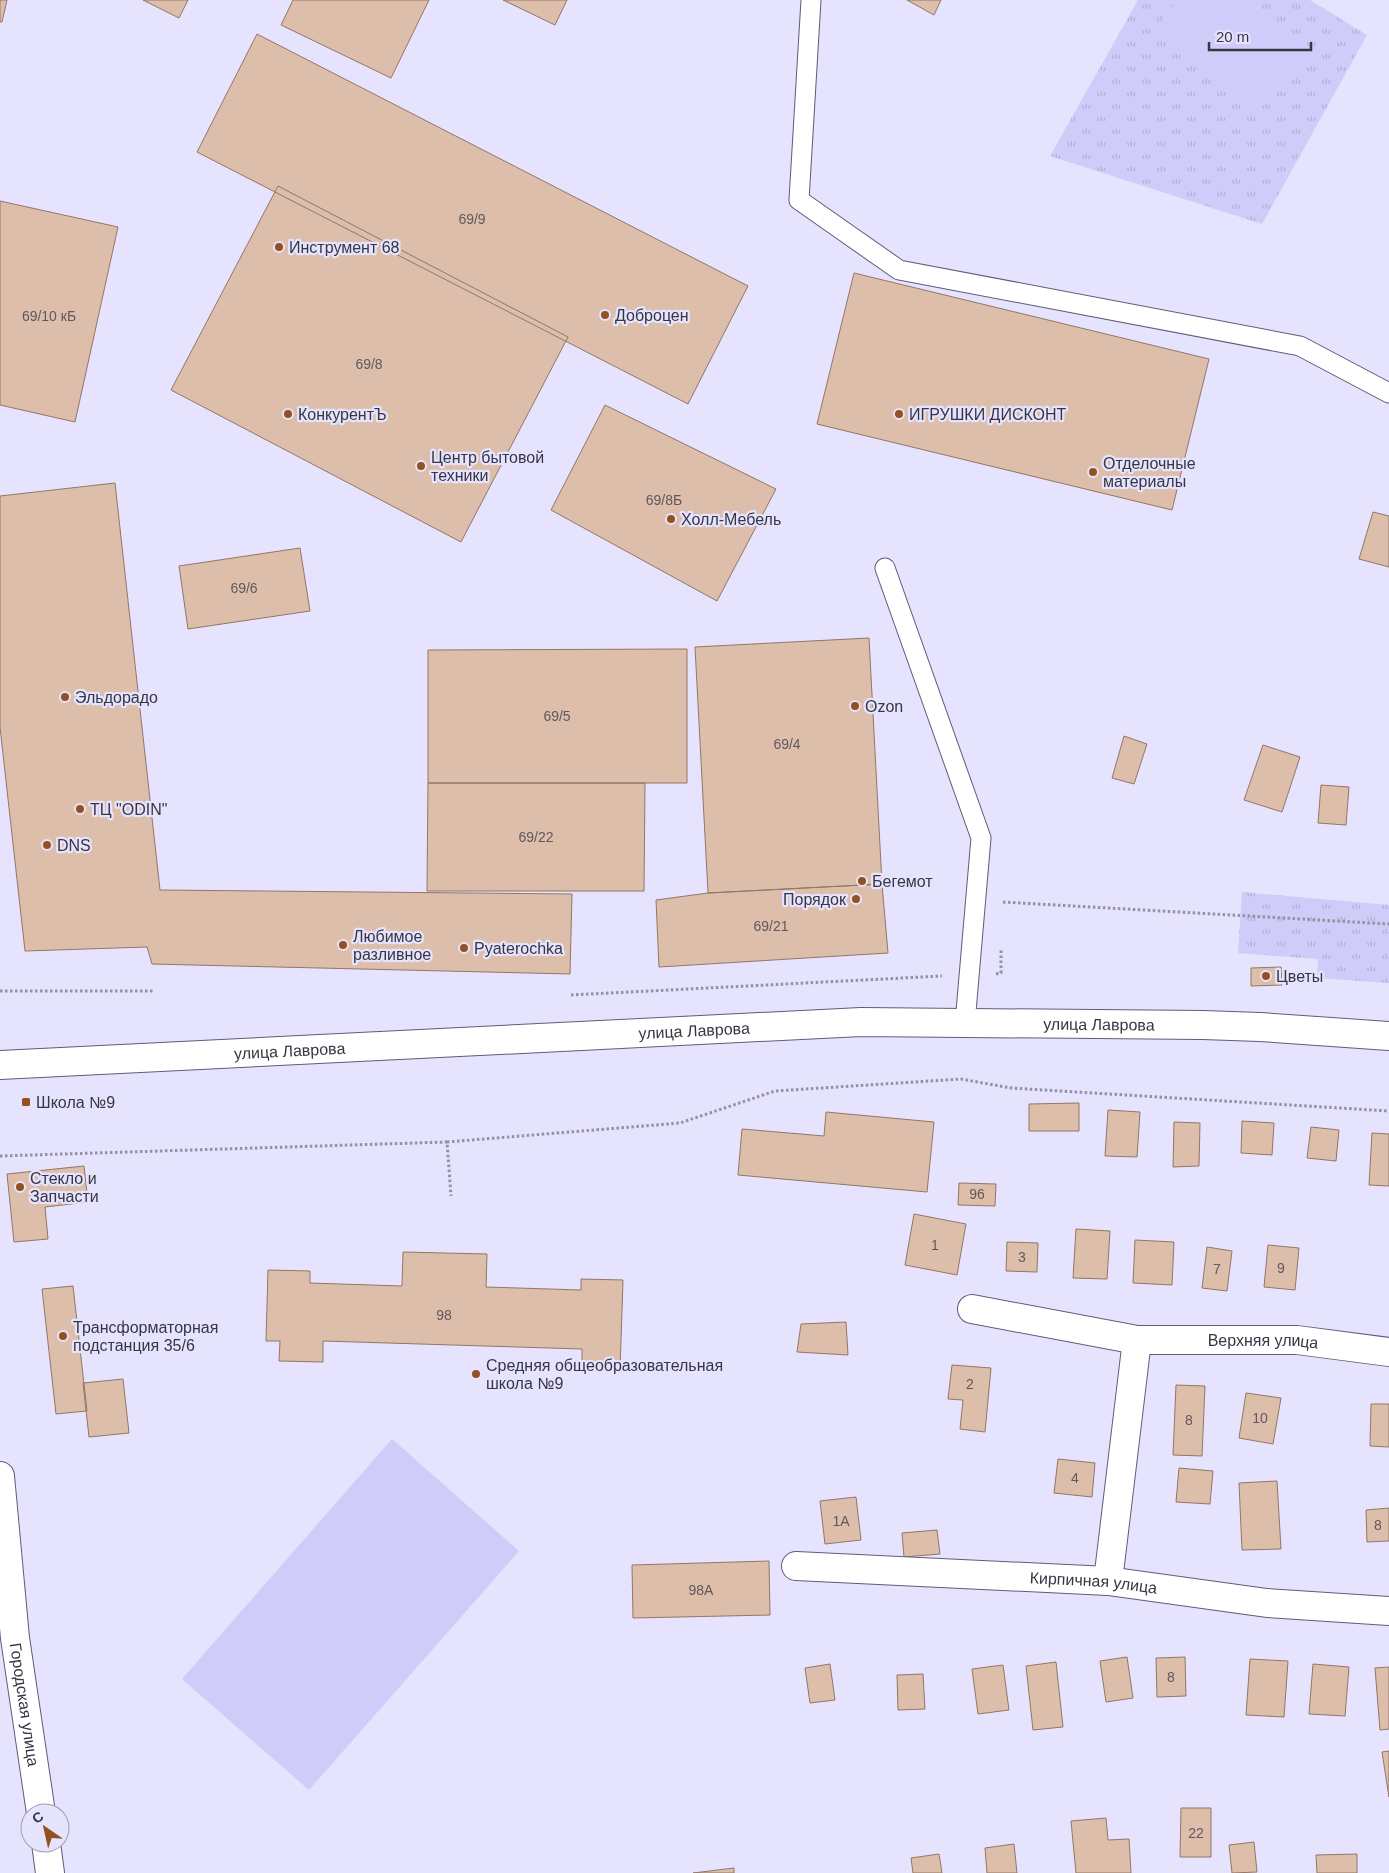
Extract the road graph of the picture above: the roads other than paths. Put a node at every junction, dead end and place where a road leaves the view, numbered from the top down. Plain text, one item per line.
1 (811, 0) edge
2 (1389, 393) edge
3 (885, 568) dead end
4 (965, 1022) junction
5 (1389, 1036) edge
6 (0, 1065) edge
7 (972, 1309) dead end
8 (1137, 1340) junction
9 (1389, 1352) edge
10 (0, 1476) edge
11 (796, 1566) dead end
12 (1108, 1581) junction
13 (1389, 1610) edge
14 (40, 1803) edge
15 (47, 1853) edge
16 (50, 1873) edge

1 - 2 lane
3 - 4 lane
4 - 5 street, улица Лаврова
4 - 6 street, улица Лаврова
7 - 8 street, Верхняя улица
8 - 9 street, Верхняя улица
8 - 12 street
10 - 14 street, Городская улица
11 - 12 street, Кирпичная улица
12 - 13 street, Кирпичная улица
15 - 16 street

